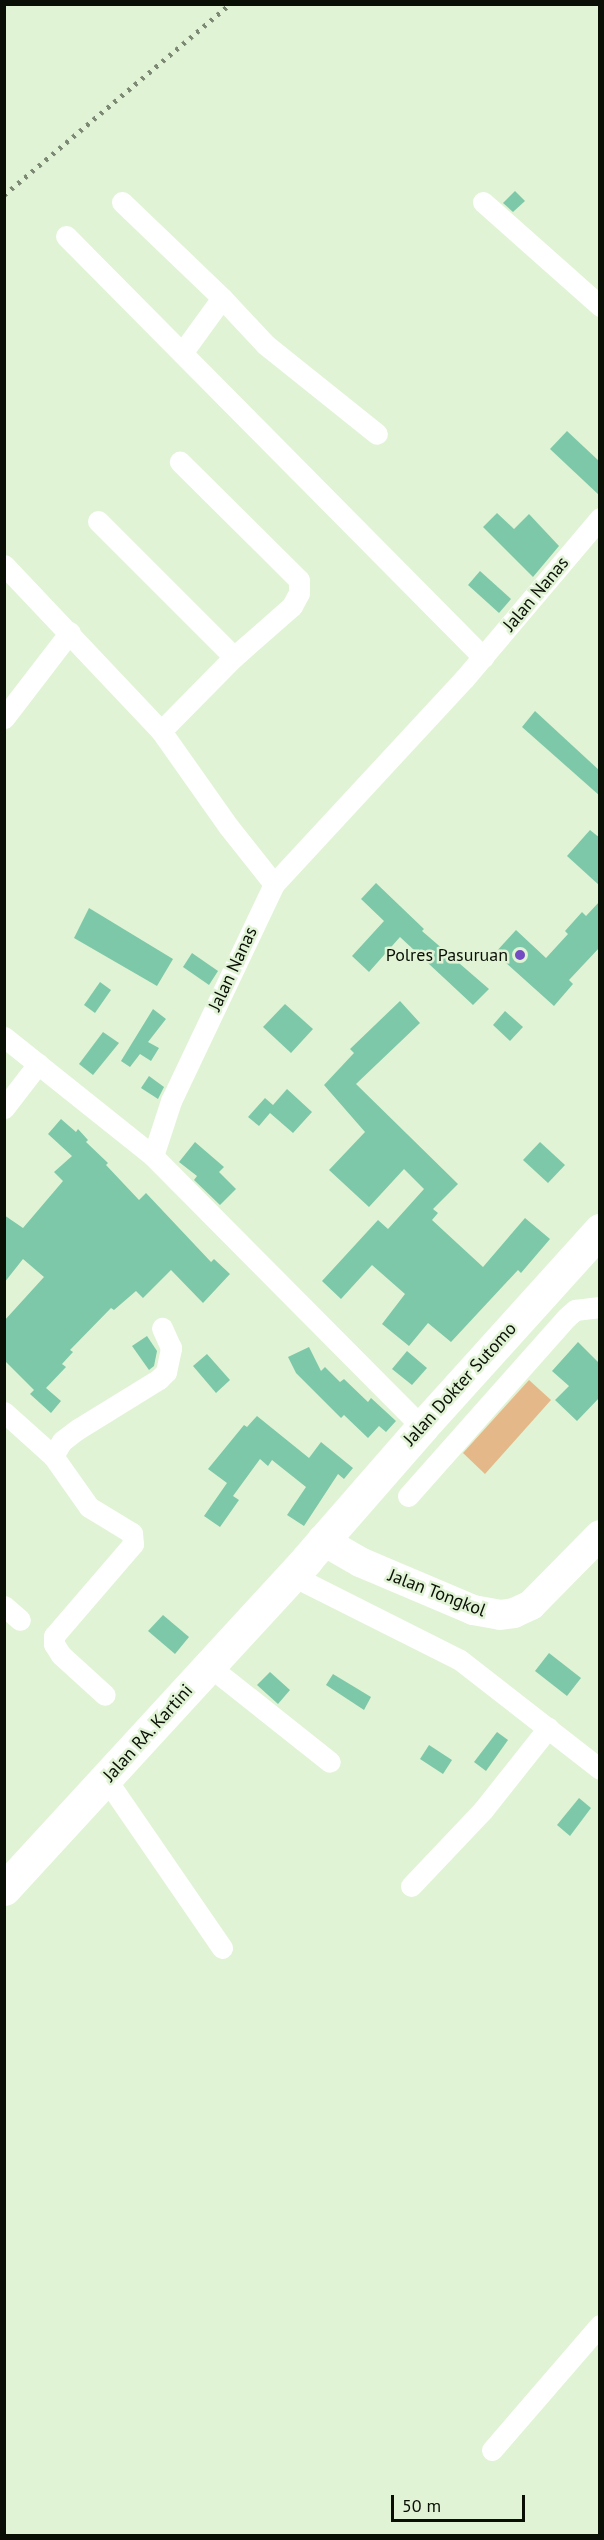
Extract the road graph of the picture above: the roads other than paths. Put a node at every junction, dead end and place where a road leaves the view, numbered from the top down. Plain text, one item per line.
1 (122, 202) dead end
2 (483, 202) dead end
3 (66, 236) dead end
4 (222, 298) junction
5 (598, 300) edge
6 (182, 353) junction
7 (378, 434) dead end
8 (180, 462) dead end
9 (600, 518) edge
10 (98, 521) dead end
11 (4, 565) edge
12 (70, 632) junction
13 (234, 657) junction
14 (483, 657) junction
15 (4, 718) edge
16 (161, 731) junction
17 (274, 884) junction
18 (4, 1037) edge
19 (38, 1064) junction
20 (4, 1108) edge
21 (153, 1156) junction
22 (600, 1230) edge
23 (600, 1307) edge
24 (162, 1328) dead end
25 (4, 1412) edge
26 (422, 1426) junction
27 (64, 1442) junction
28 (408, 1496) dead end
29 (600, 1535) edge
30 (305, 1560) junction
31 (4, 1606) edge
32 (20, 1620) dead end
33 (209, 1666) junction
34 (105, 1695) dead end
35 (548, 1728) junction
36 (330, 1761) dead end
37 (600, 1768) edge
38 (106, 1779) junction
39 (411, 1886) dead end
40 (4, 1889) edge
41 (222, 1948) dead end
42 (600, 2325) edge
43 (492, 2450) dead end

1 - 4 street
2 - 5 street
3 - 6 street
4 - 6 street
4 - 7 street
6 - 14 street
8 - 13 street
9 - 14 street, Jalan Nanas
10 - 13 street
11 - 12 street
12 - 15 street
12 - 16 street
13 - 16 street
14 - 17 street, Jalan Nanas
16 - 17 street
17 - 21 street, Jalan Nanas
18 - 19 street
19 - 20 street
19 - 21 street
21 - 26 street
22 - 26 highway, Jalan Dokter Sutomo
23 - 28 street
24 - 27 street
25 - 27 street
26 - 30 highway, Jalan Dokter Sutomo
27 - 34 street
29 - 30 street, Jalan Tongkol
30 - 33 highway, Jalan RA. Kartini
30 - 35 street
31 - 32 street
33 - 36 street
33 - 38 highway, Jalan RA. Kartini
35 - 37 street
35 - 39 street
38 - 40 highway, Jalan RA. Kartini
38 - 41 street
42 - 43 street

